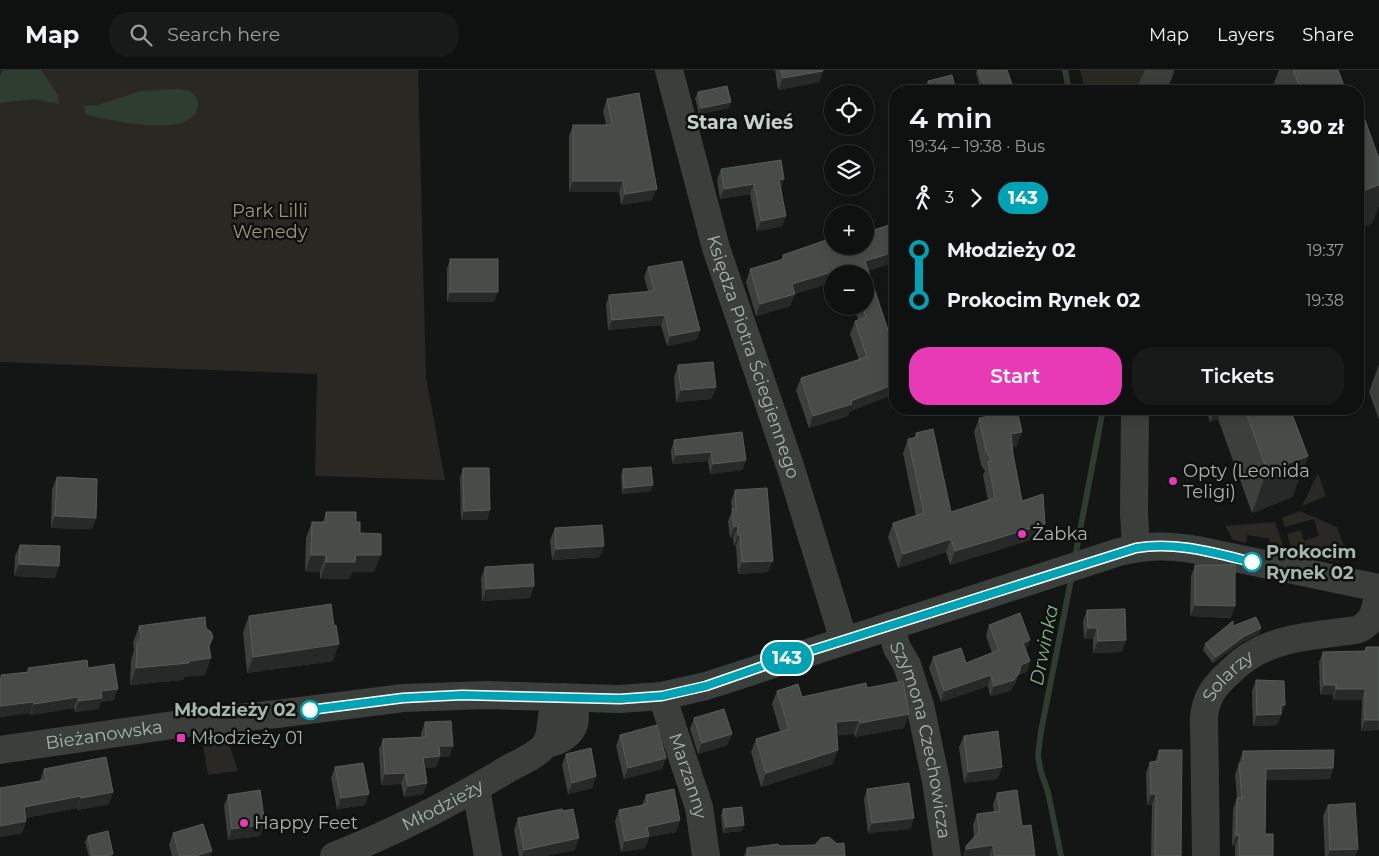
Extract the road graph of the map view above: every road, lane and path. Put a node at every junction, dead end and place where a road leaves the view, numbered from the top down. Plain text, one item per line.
1 (669, 70) edge
2 (1160, 70) edge
3 (1154, 85) edge
4 (1135, 415) edge
5 (1136, 548) junction
6 (1379, 588) edge
7 (1379, 593) edge
8 (890, 626) junction
9 (844, 641) junction
10 (662, 696) junction
11 (565, 698) junction
12 (0, 750) edge
13 (476, 789) junction
14 (334, 856) edge
15 (488, 856) edge
16 (706, 856) edge
17 (947, 856) edge
18 (1206, 856) edge

1 - 9 street, Księdza Piotra Ściegiennego
2 - 3 street
4 - 5 street
5 - 6 street, Bieżanowska
5 - 8 street, Bieżanowska
7 - 18 street, Solarzy
8 - 9 street, Bieżanowska
8 - 17 street, Szymona Czechowicza
9 - 10 street, Bieżanowska
10 - 11 street, Bieżanowska
10 - 16 street, Marzanny
11 - 12 street, Bieżanowska
11 - 13 street, Młodzieży
13 - 14 street, Młodzieży
13 - 15 street

